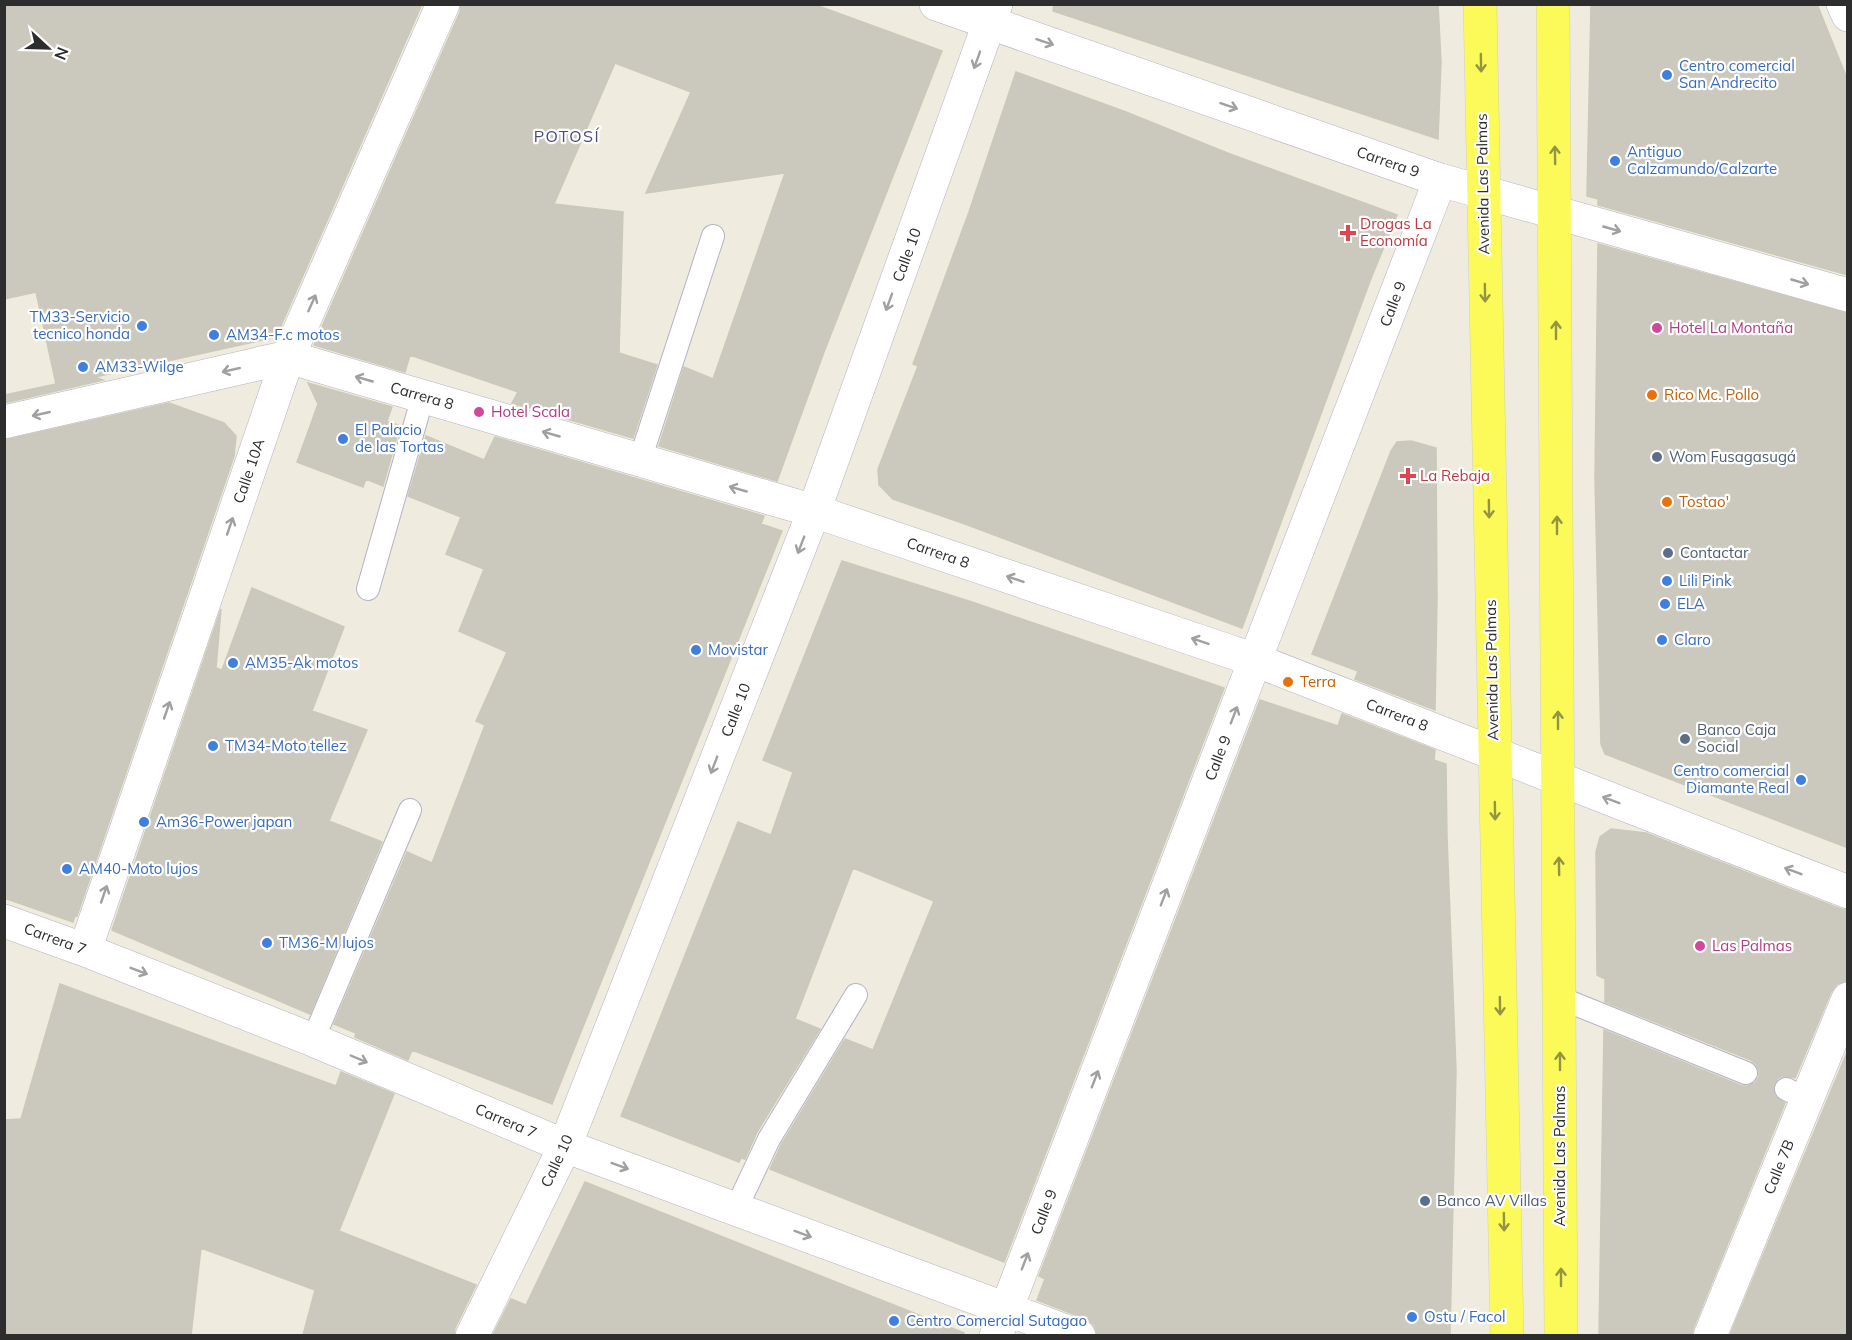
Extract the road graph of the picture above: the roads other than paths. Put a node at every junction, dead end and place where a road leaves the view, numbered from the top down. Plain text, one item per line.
1 (443, 4) edge
2 (936, 4) edge
3 (1480, 4) edge
4 (1553, 4) edge
5 (1843, 4) edge
6 (993, 13) edge
7 (1848, 15) edge
8 (1440, 180) junction
9 (1483, 193) junction
10 (1556, 213) junction
11 (713, 236) dead end
12 (1848, 295) edge
13 (288, 357) junction
14 (423, 396) junction
15 (4, 422) edge
16 (640, 460) junction
17 (814, 511) junction
18 (368, 589) dead end
19 (1255, 660) junction
20 (1494, 752) junction
21 (1558, 779) junction
22 (410, 810) dead end
23 (1848, 892) edge
24 (4, 921) edge
25 (85, 950) junction
26 (856, 995) dead end
27 (1560, 998) junction
28 (1848, 999) edge
29 (313, 1040) junction
30 (1746, 1073) dead end
31 (565, 1146) junction
32 (736, 1209) junction
33 (1001, 1322) edge
34 (472, 1335) edge
35 (1079, 1335) edge
36 (1507, 1335) edge
37 (1561, 1335) edge
38 (1710, 1335) edge

13 -> 1 street, Calle 10A
2 - 6 street, Carrera 9
3 -> 9 main road, Avenida Las Palmas
10 -> 4 main road, Avenida Las Palmas
5 - 7 street
6 -> 8 street, Carrera 9
6 -> 17 street, Calle 10
8 - 9 street, Carrera 9
8 - 19 street, Calle 9
9 - 10 street, Carrera 9
9 -> 20 main road, Avenida Las Palmas
10 -> 12 street, Carrera 9
21 -> 10 main road, Avenida Las Palmas
11 - 16 lane
14 -> 13 street, Carrera 8
13 -> 15 street, Carrera 8
25 -> 13 street, Calle 10A
16 -> 14 street, Carrera 8
14 - 18 lane
17 -> 16 street, Carrera 8
19 -> 17 street, Carrera 8
17 -> 31 street, Calle 10
19 - 20 street, Carrera 8
33 -> 19 street, Calle 9
20 - 21 street, Carrera 8
20 -> 36 main road, Avenida Las Palmas
23 -> 21 street, Carrera 8
27 -> 21 main road, Avenida Las Palmas
22 - 29 lane
24 - 25 street, Carrera 7
25 -> 29 street, Carrera 7
26 - 32 lane
27 - 30 lane
37 -> 27 main road, Avenida Las Palmas
28 - 38 street, Calle 7B
29 -> 31 street, Carrera 7
31 -> 32 street, Carrera 7
31 - 34 street, Calle 10
32 -> 33 street, Carrera 7
33 - 35 street, Carrera 7

